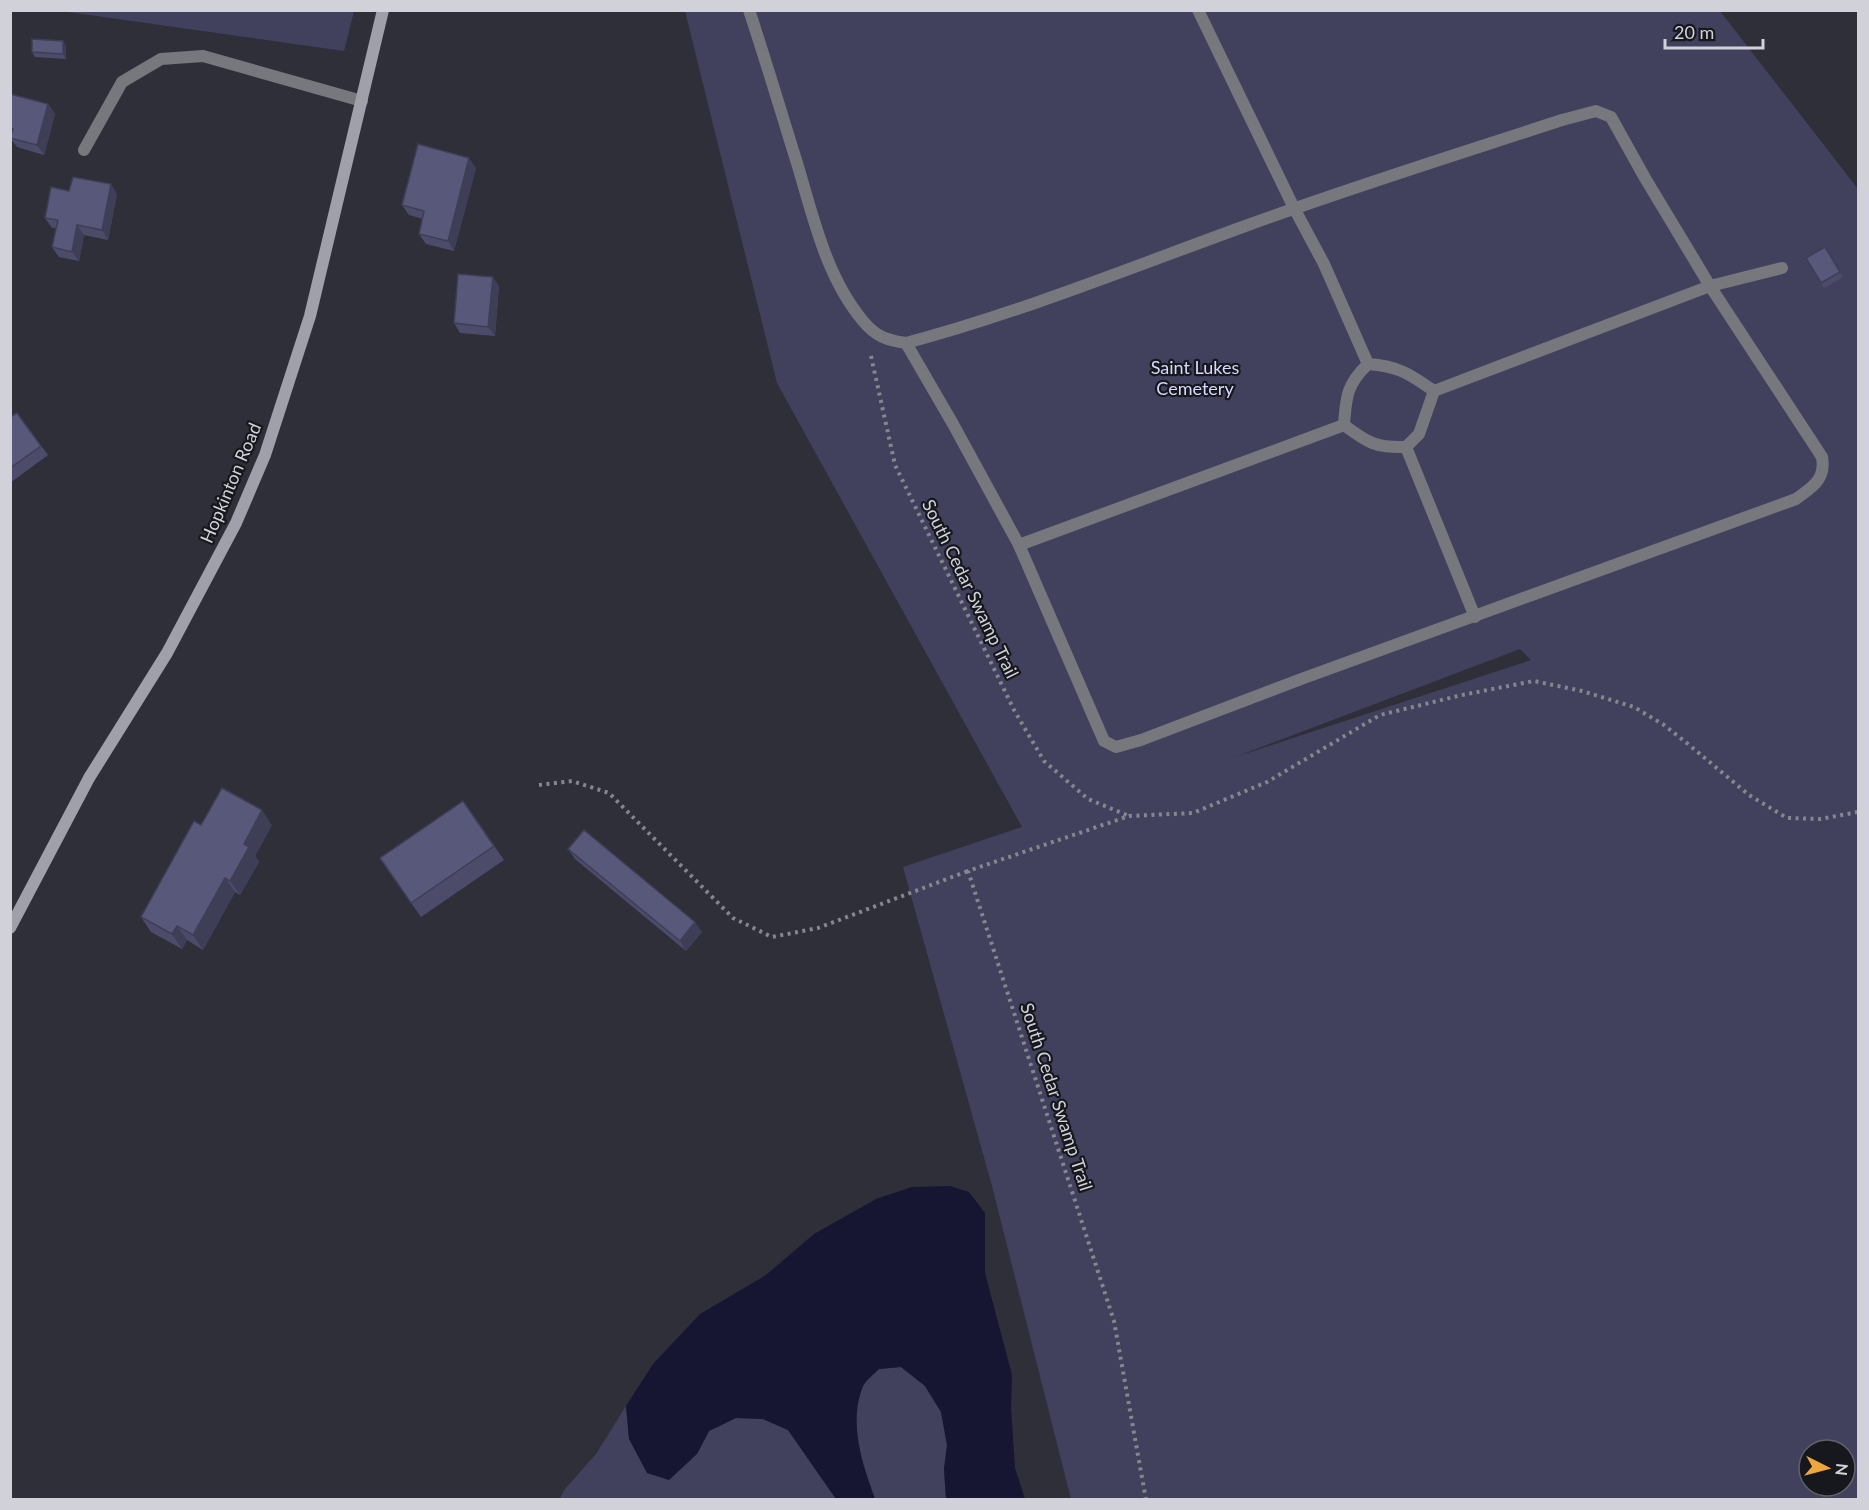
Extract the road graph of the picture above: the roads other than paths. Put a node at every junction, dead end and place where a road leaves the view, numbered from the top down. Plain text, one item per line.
1 (383, 10) edge
2 (749, 10) edge
3 (1198, 10) edge
4 (362, 101) junction
5 (84, 150) dead end
6 (1294, 208) junction
7 (1782, 268) dead end
8 (1710, 285) junction
9 (906, 343) junction
10 (1368, 364) junction
11 (1434, 391) junction
12 (1344, 425) junction
13 (1406, 447) junction
14 (1019, 545) junction
15 (1474, 617) junction
16 (10, 928) edge

1 - 4 main road, Hopkinton Road
2 - 9 lane
3 - 6 lane
4 - 5 lane
4 - 16 main road, Hopkinton Road
6 - 8 lane
6 - 9 lane
6 - 10 lane
7 - 8 lane
8 - 11 lane
8 - 15 lane
9 - 14 lane
10 - 11 lane
10 - 12 lane
11 - 13 lane
12 - 13 lane
12 - 14 lane
13 - 15 lane
14 - 15 lane

